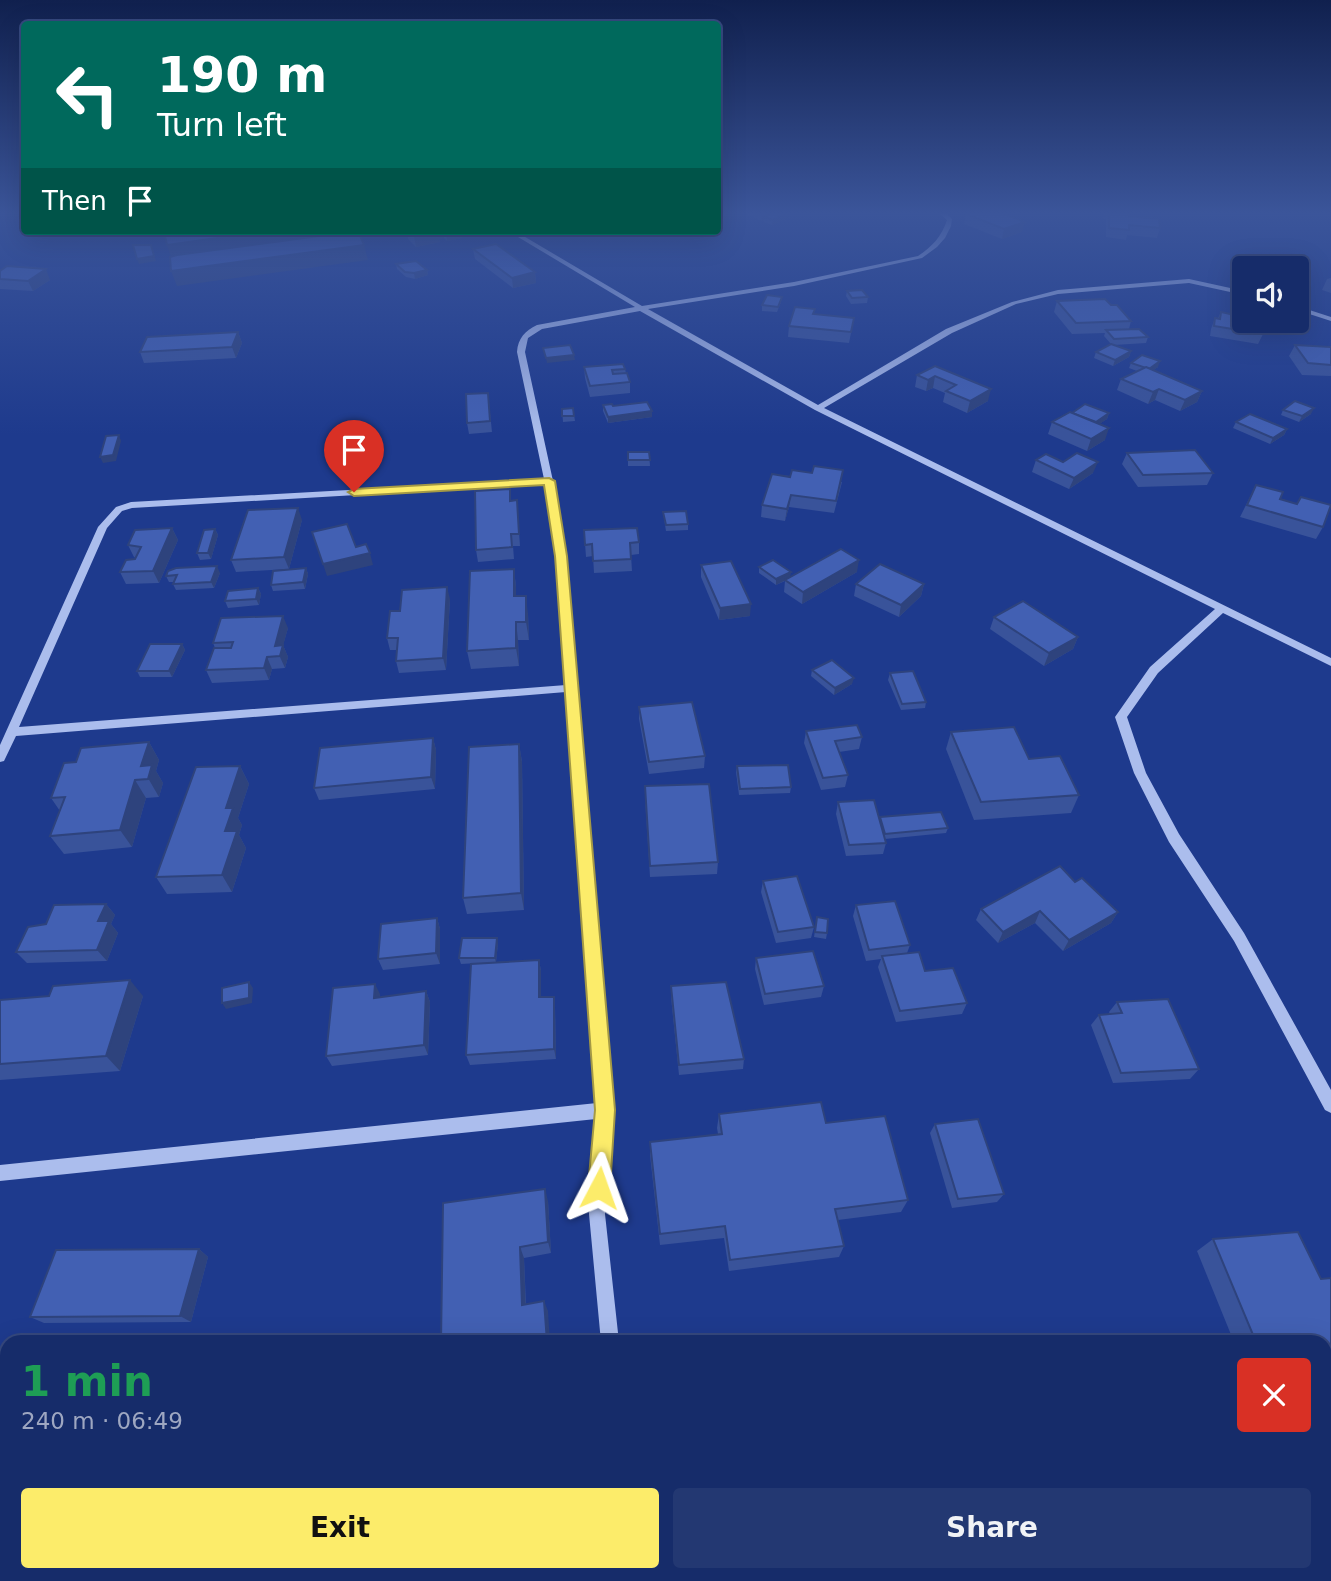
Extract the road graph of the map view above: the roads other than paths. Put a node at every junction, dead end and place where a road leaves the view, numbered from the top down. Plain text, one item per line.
1 (605, 287) edge
2 (775, 287) edge
3 (1112, 287) edge
4 (644, 310) junction
5 (1309, 312) edge
6 (1331, 319) edge
7 (818, 408) junction
8 (549, 481) junction
9 (1222, 608) junction
10 (1331, 662) edge
11 (570, 688) junction
12 (12, 732) junction
13 (0, 758) edge
14 (1331, 1105) edge
15 (605, 1110) junction
16 (0, 1173) edge
17 (609, 1335) edge

1 - 4 street
2 - 4 street
3 - 7 street
4 - 7 street
4 - 8 street
5 - 6 street
7 - 9 street
8 - 11 street
8 - 12 street
9 - 10 street
9 - 14 street
11 - 12 street
11 - 15 street
12 - 13 street
15 - 16 street
15 - 17 street

